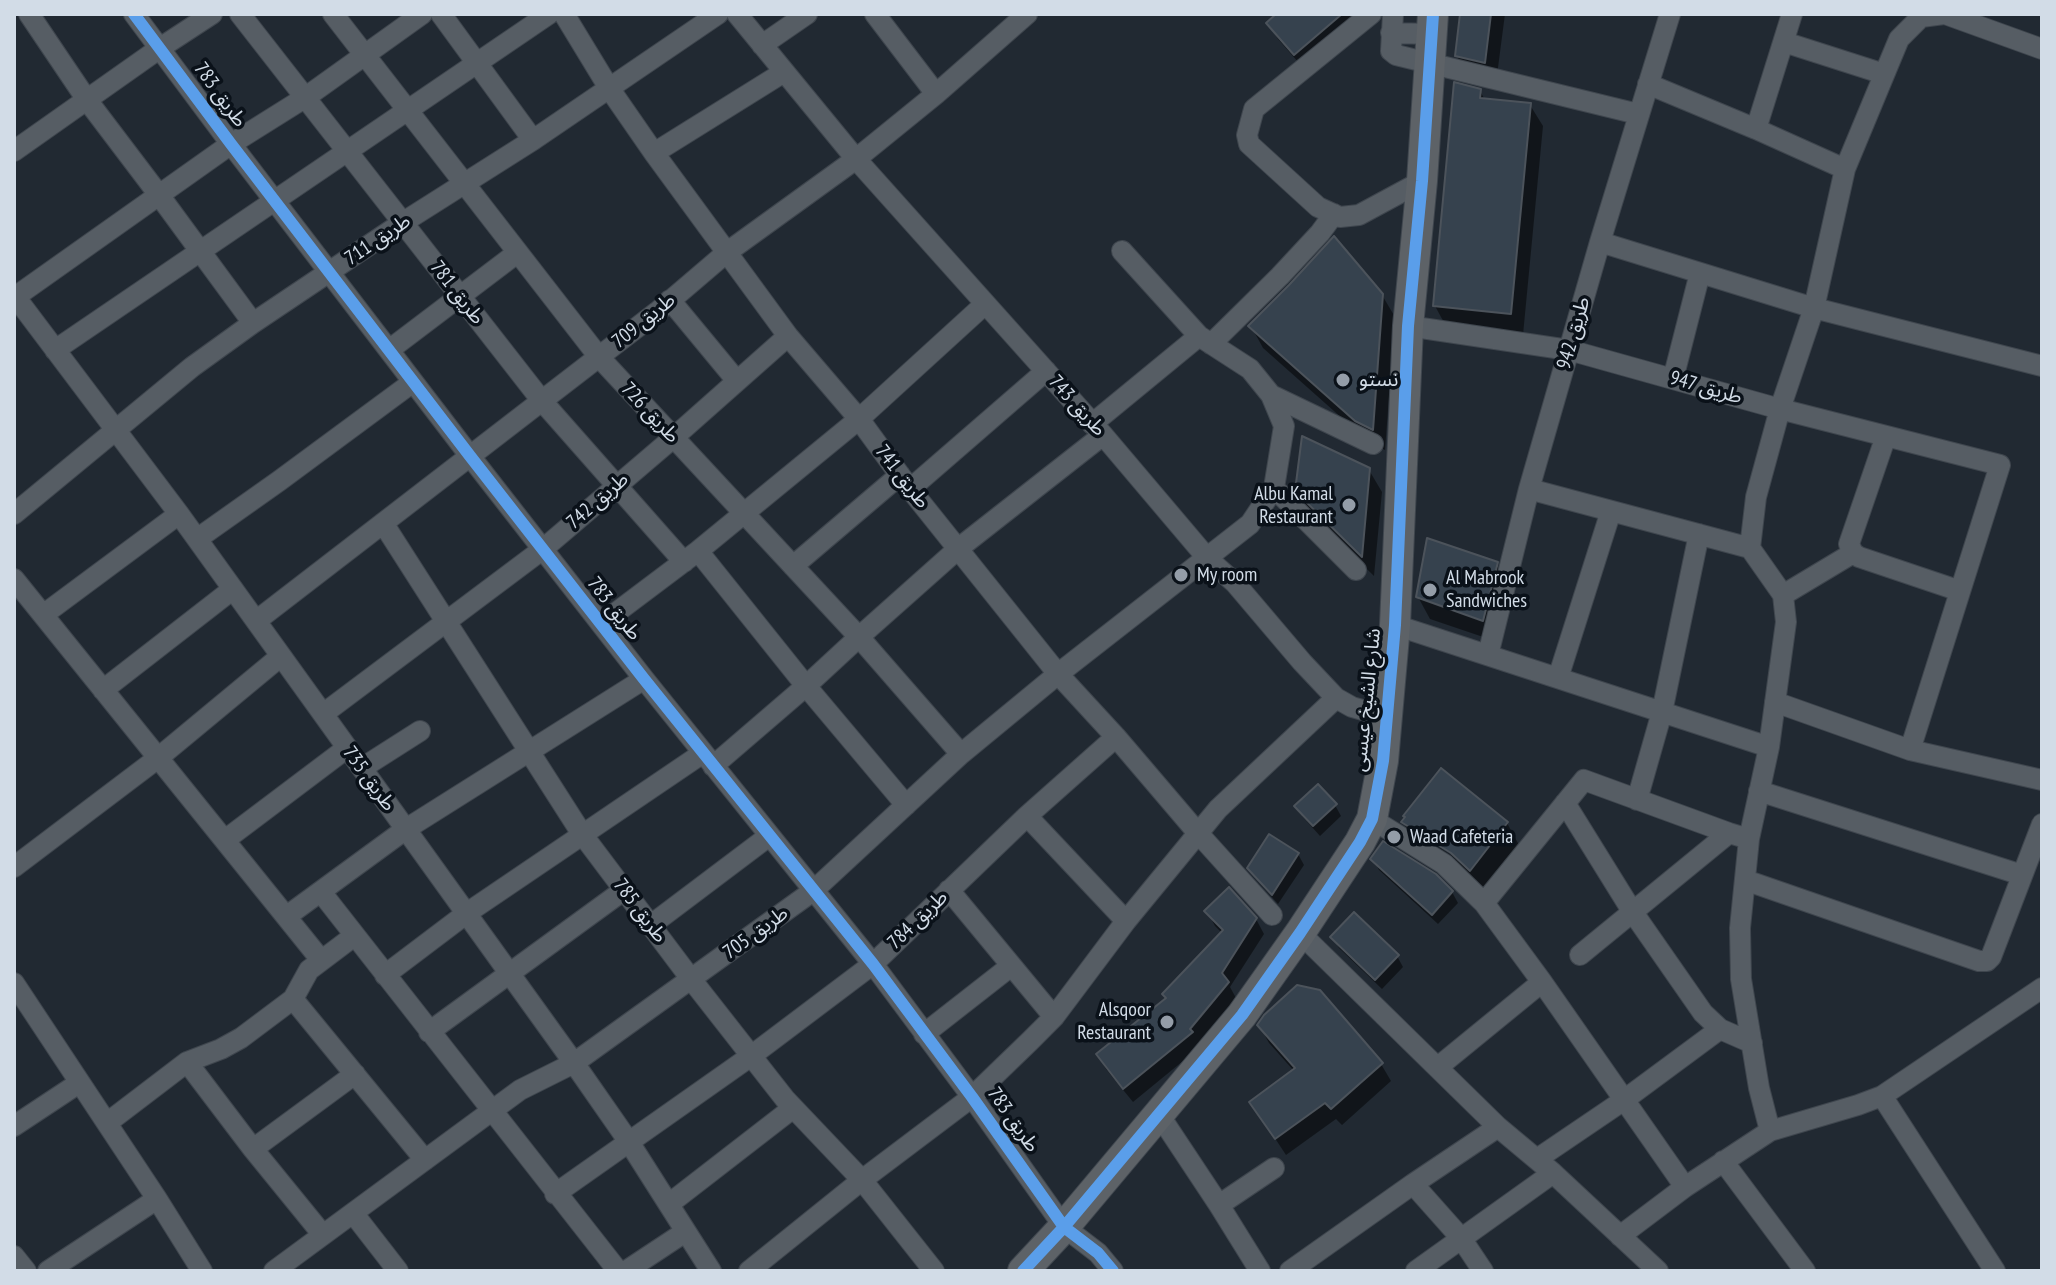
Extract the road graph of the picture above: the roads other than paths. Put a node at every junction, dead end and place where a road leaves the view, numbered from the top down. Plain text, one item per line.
1 (29, 14) edge
2 (134, 14) edge
3 (212, 14) edge
4 (240, 14) edge
5 (333, 14) edge
6 (422, 14) edge
7 (441, 14) edge
8 (549, 14) edge
9 (564, 14) edge
10 (718, 14) edge
11 (737, 14) edge
12 (807, 14) edge
13 (875, 14) edge
14 (1027, 14) edge
15 (1371, 14) edge
16 (1670, 14) edge
17 (1792, 14) edge
18 (1944, 14) edge
19 (1392, 23) edge
20 (1431, 37) edge
21 (1784, 42) junction
22 (762, 45) junction
23 (160, 48) junction
24 (2042, 49) edge
25 (364, 55) junction
26 (478, 62) junction
27 (784, 72) junction
28 (1884, 74) junction
29 (1648, 84) junction
30 (609, 88) junction
31 (936, 94) junction
32 (306, 97) junction
33 (87, 100) junction
34 (407, 110) junction
35 (1638, 114) junction
36 (1756, 129) junction
37 (533, 140) junction
38 (231, 144) junction
39 (14, 151) edge
40 (347, 151) junction
41 (654, 153) junction
42 (856, 159) junction
43 (1845, 169) junction
44 (1422, 181) junction
45 (464, 184) junction
46 (159, 195) junction
47 (274, 200) junction
48 (1334, 214) junction
49 (402, 223) junction
50 (1600, 242) junction
51 (199, 250) junction
52 (1122, 251) dead end
53 (517, 253) junction
54 (726, 253) junction
55 (329, 273) junction
56 (1700, 273) junction
57 (14, 296) edge
58 (459, 296) junction
59 (670, 300) junction
60 (985, 304) junction
61 (1814, 308) junction
62 (253, 323) junction
63 (1408, 326) junction
64 (788, 336) junction
65 (1205, 340) junction
66 (55, 350) junction
67 (389, 350) junction
68 (1569, 350) junction
69 (599, 357) junction
70 (2042, 366) edge
71 (1046, 371) junction
72 (1673, 379) junction
73 (737, 381) junction
74 (413, 382) junction
75 (1271, 395) junction
76 (542, 401) junction
77 (1780, 409) junction
78 (859, 419) junction
79 (1098, 429) junction
80 (114, 430) junction
81 (1886, 436) junction
82 (673, 438) junction
83 (1373, 444) dead end
84 (470, 456) junction
85 (905, 482) junction
86 (616, 485) junction
87 (1274, 488) junction
88 (1529, 489) junction
89 (1611, 511) junction
90 (744, 513) junction
91 (14, 514) edge
92 (179, 514) junction
93 (383, 523) junction
94 (1699, 534) junction
95 (197, 539) junction
96 (959, 548) junction
97 (1750, 548) junction
98 (543, 549) junction
99 (1853, 553) junction
100 (691, 557) junction
101 (1208, 559) junction
102 (793, 566) junction
103 (1356, 570) dead end
104 (14, 579) edge
105 (233, 589) junction
106 (1960, 591) junction
107 (1783, 595) junction
108 (43, 615) junction
109 (256, 621) junction
110 (445, 622) junction
111 (601, 624) junction
112 (1395, 625) junction
113 (859, 637) junction
114 (1488, 655) junction
115 (281, 656) junction
116 (1058, 674) junction
117 (1558, 678) junction
118 (644, 679) junction
119 (806, 686) junction
120 (103, 690) junction
121 (1336, 698) junction
122 (1775, 702) junction
123 (1662, 712) junction
124 (323, 714) junction
125 (1387, 717) junction
126 (420, 731) dead end
127 (1116, 737) junction
128 (1769, 747) junction
129 (347, 748) junction
130 (1910, 750) junction
131 (529, 752) junction
132 (961, 754) junction
133 (158, 758) junction
134 (708, 759) junction
135 (362, 768) junction
136 (2042, 780) edge
137 (1759, 791) junction
138 (1637, 800) junction
139 (1565, 803) junction
140 (906, 805) junction
141 (1027, 816) junction
142 (1372, 819) junction
143 (2042, 824) edge
144 (406, 829) junction
145 (1197, 832) junction
146 (582, 834) junction
147 (769, 836) junction
148 (1739, 836) junction
149 (225, 840) junction
150 (14, 867) edge
151 (2022, 875) junction
152 (1745, 880) junction
153 (624, 890) junction
154 (949, 890) junction
155 (813, 891) junction
156 (321, 892) junction
157 (1484, 903) junction
158 (1632, 911) junction
159 (467, 913) junction
160 (1272, 915) dead end
161 (287, 916) junction
162 (1126, 921) junction
163 (651, 925) junction
164 (1300, 933) junction
165 (354, 936) junction
166 (1580, 955) dead end
167 (321, 960) junction
168 (873, 964) junction
169 (1011, 966) junction
170 (510, 974) junction
171 (385, 975) junction
172 (691, 979) junction
173 (1542, 982) junction
174 (14, 983) edge
175 (2042, 988) edge
176 (293, 999) junction
177 (20, 1008) edge
178 (1054, 1017) junction
179 (1720, 1029) junction
180 (429, 1032) junction
181 (924, 1034) junction
182 (1752, 1043) junction
183 (751, 1056) junction
184 (187, 1062) junction
185 (574, 1063) junction
186 (1438, 1067) junction
187 (355, 1074) junction
188 (79, 1083) junction
189 (1882, 1096) junction
190 (972, 1097) junction
191 (1624, 1100) junction
192 (793, 1108) junction
193 (491, 1112) junction
194 (1158, 1113) junction
195 (107, 1123) junction
196 (14, 1126) edge
197 (1498, 1127) junction
198 (1770, 1131) junction
199 (629, 1142) junction
200 (253, 1149) junction
201 (1537, 1159) junction
202 (425, 1160) junction
203 (1723, 1161) junction
204 (1274, 1168) dead end
205 (1553, 1173) junction
206 (862, 1180) junction
207 (1413, 1184) junction
208 (1685, 1187) junction
209 (555, 1194) junction
210 (157, 1199) junction
211 (669, 1204) junction
212 (1219, 1205) junction
213 (353, 1213) junction
214 (1064, 1227) junction
215 (685, 1232) junction
216 (323, 1235) junction
217 (1620, 1236) junction
218 (1461, 1238) junction
219 (14, 1256) edge
220 (299, 1264) edge
221 (1651, 1265) edge
222 (26, 1271) edge
223 (48, 1271) edge
224 (202, 1271) edge
225 (274, 1271) edge
226 (398, 1271) edge
227 (618, 1271) edge
228 (626, 1271) edge
229 (711, 1271) edge
230 (749, 1271) edge
231 (934, 1271) edge
232 (1023, 1271) edge
233 (1113, 1271) edge
234 (1260, 1271) edge
235 (1290, 1271) edge
236 (1416, 1271) edge
237 (1483, 1271) edge
238 (1628, 1271) edge
239 (1805, 1271) edge
240 (1995, 1271) edge

1 - 33 street
2 - 23 street, طريق 783
3 - 23 street
4 - 32 street, طريق 781
5 - 25 street, طريق 726
6 - 25 street
7 - 26 street
8 - 26 street
9 - 30 street, طريق 741
10 - 30 street, طريق 711
11 - 22 street, طريق 743
12 - 22 street
13 - 31 street
14 - 31 street, طريق 709
15 - 48 street
16 - 29 street, طريق 942
17 - 21 street
18 - 24 street
18 - 28 street
19 - 20 street
19 - 20 street
20 - 35 street
20 - 44 street, شارع الشيخ عيسى
21 - 28 street
21 - 36 street
22 - 27 street, طريق 743
23 - 33 street
23 - 38 street, طريق 783
25 - 32 street
25 - 34 street, طريق 726
26 - 34 street
26 - 37 street
27 - 41 street
27 - 42 street, طريق 743
28 - 43 street
29 - 35 street, طريق 942
29 - 36 street
30 - 37 street, طريق 711
30 - 41 street, طريق 741
31 - 42 street, طريق 709
32 - 38 street
32 - 40 street, طريق 781
33 - 39 street
33 - 46 street
34 - 40 street
34 - 45 street, طريق 726
35 - 50 street, طريق 942
36 - 43 street
37 - 45 street, طريق 711
38 - 46 street
38 - 47 street, طريق 783
40 - 47 street
40 - 49 street, طريق 781
41 - 54 street, طريق 741
42 - 54 street, طريق 709
42 - 60 street, طريق 743
43 - 61 street
44 - 48 street
44 - 63 street, شارع الشيخ عيسى
45 - 49 street, طريق 711
45 - 53 street, طريق 726
46 - 51 street
46 - 57 street
47 - 51 street
47 - 55 street, طريق 783
48 - 65 street
49 - 55 street, طريق 711
49 - 58 street, طريق 781
50 - 56 street
50 - 68 street, طريق 942
51 - 62 street
51 - 66 street
52 - 65 street
53 - 58 street
53 - 69 street, طريق 726
54 - 59 street, طريق 709
54 - 64 street, طريق 741
55 - 62 street, طريق 711
55 - 67 street, طريق 783
56 - 61 street
56 - 72 street
57 - 66 street, طريق 735
58 - 67 street
58 - 76 street, طريق 781
59 - 69 street, طريق 709
59 - 73 street
60 - 71 street, طريق 743
60 - 78 street
61 - 70 street
61 - 77 street
62 - 80 street, طريق 711
63 - 68 street, طريق 947
63 - 112 street, شارع الشيخ عيسى
64 - 73 street, طريق 742
64 - 78 street, طريق 741
65 - 75 street
65 - 79 street
66 - 80 street, طريق 735
67 - 74 street, طريق 783
68 - 72 street, طريق 947
68 - 88 street, طريق 942
69 - 76 street, طريق 709
69 - 82 street, طريق 726
71 - 79 street, طريق 743
71 - 85 street
72 - 77 street, طريق 947
73 - 82 street, طريق 742
74 - 84 street, طريق 783
74 - 95 street
75 - 83 street
75 - 87 street
76 - 84 street, طريق 709
76 - 86 street, طريق 781
77 - 81 street, طريق 947
77 - 97 street
78 - 85 street, طريق 741
78 - 90 street
79 - 96 street
79 - 101 street, طريق 743
80 - 91 street, طريق 711
80 - 92 street, طريق 735
81 - 99 street
81 - 106 street, طريق 947
82 - 86 street, طريق 742
82 - 90 street, طريق 726
84 - 93 street, طريق 709
84 - 98 street, طريق 783
85 - 96 street, طريق 741
85 - 102 street
86 - 98 street, طريق 742
86 - 100 street, طريق 781
87 - 101 street, طريق 705
87 - 103 street
88 - 89 street
88 - 114 street, طريق 942
89 - 94 street
89 - 117 street
90 - 100 street
90 - 102 street, طريق 726
92 - 95 street, طريق 735
92 - 108 street
93 - 109 street, طريق 709
93 - 110 street, طريق 785
94 - 97 street
94 - 123 street
95 - 105 street, طريق 735
96 - 113 street
96 - 116 street, طريق 741
97 - 107 street
98 - 110 street, طريق 742
98 - 111 street, طريق 783
99 - 106 street
99 - 107 street
100 - 111 street
100 - 119 street, طريق 781
101 - 116 street, طريق 705
101 - 121 street, طريق 743
102 - 113 street, طريق 726
104 - 108 street
105 - 109 street, طريق 735
105 - 120 street
106 - 130 street
107 - 122 street
108 - 120 street
109 - 115 street, طريق 735
110 - 124 street, طريق 742
110 - 131 street, طريق 785
111 - 118 street, طريق 783
112 - 114 street
112 - 125 street, شارع الشيخ عيسى
113 - 119 street
113 - 132 street, طريق 726
114 - 117 street
115 - 124 street, طريق 735
115 - 133 street
116 - 127 street, طريق 741
116 - 132 street, طريق 705
117 - 123 street
118 - 131 street
118 - 134 street, طريق 783
119 - 134 street
119 - 140 street, طريق 781
120 - 133 street
121 - 125 street, طريق 743
121 - 145 street
122 - 128 street
122 - 130 street
123 - 128 street
123 - 138 street
124 - 129 street, طريق 735
125 - 142 street, شارع الشيخ عيسى
126 - 135 street
127 - 141 street, طريق 784
127 - 145 street, طريق 741
128 - 137 street
129 - 135 street, طريق 735
129 - 149 street
130 - 136 street
131 - 144 street
131 - 146 street, طريق 785
132 - 140 street, طريق 705
133 - 149 street
133 - 150 street
134 - 146 street
134 - 147 street, طريق 783
135 - 144 street, طريق 735
137 - 148 street
137 - 151 street
138 - 139 street
138 - 148 street
139 - 157 street
139 - 158 street
140 - 155 street, طريق 705
141 - 154 street, طريق 784
141 - 162 street
142 - 157 street
142 - 164 street, شارع الشيخ عيسى
143 - 151 street
144 - 156 street
144 - 159 street, طريق 735
145 - 160 street, طريق 741
145 - 162 street
146 - 153 street, طريق 785
146 - 159 street
147 - 155 street, طريق 783
147 - 163 street
148 - 152 street
148 - 158 street
149 - 161 street
151 - 152 street
152 - 182 street
153 - 163 street, طريق 785
153 - 170 street
154 - 168 street, طريق 784
154 - 169 street
155 - 168 street, طريق 783
155 - 172 street, طريق 705
156 - 161 street
156 - 165 street
157 - 173 street
158 - 166 street
158 - 179 street
159 - 170 street, طريق 735
159 - 171 street
161 - 167 street
162 - 178 street
163 - 172 street, طريق 785
164 - 186 street
164 - 194 street, شارع الشيخ عيسى
165 - 167 street
165 - 171 street
167 - 176 street
168 - 181 street, طريق 783
168 - 183 street, طريق 784
169 - 178 street
169 - 181 street
170 - 180 street
170 - 185 street, طريق 735
171 - 180 street
172 - 183 street, طريق 785
172 - 185 street, طريق 705
173 - 186 street
173 - 191 street
174 - 177 street
175 - 189 street
176 - 184 street
176 - 187 street
177 - 188 street
178 - 190 street
179 - 182 street
179 - 191 street
180 - 193 street
181 - 190 street, طريق 783
182 - 198 street
183 - 192 street, طريق 785
183 - 199 street, طريق 784
184 - 195 street
184 - 200 street
185 - 193 street, طريق 705
185 - 199 street, طريق 735
186 - 197 street
187 - 200 street
187 - 202 street
188 - 195 street
188 - 196 street
189 - 198 street
189 - 240 street
190 - 206 street
190 - 214 street, طريق 783
191 - 201 street
191 - 208 street
192 - 206 street, طريق 785
192 - 211 street
193 - 202 street, طريق 705
193 - 209 street
194 - 212 street
194 - 214 street, شارع الشيخ عيسى
195 - 210 street
197 - 201 street
197 - 207 street
198 - 203 street
199 - 209 street, طريق 784
199 - 211 street, طريق 735
200 - 216 street
201 - 205 street
202 - 213 street, طريق 705
203 - 208 street
203 - 239 street
204 - 212 street
205 - 217 street
205 - 218 street
206 - 230 street
206 - 231 street, طريق 785
207 - 218 street
207 - 235 street
208 - 217 street
209 - 227 street
210 - 223 street
210 - 224 street
211 - 215 street, طريق 735
212 - 234 street
213 - 216 street, طريق 705
213 - 226 street
214 - 232 street, شارع الشيخ عيسى
214 - 233 street, طريق 783
215 - 228 street
215 - 229 street, طريق 735
216 - 220 street, طريق 705
217 - 221 street
218 - 236 street
218 - 237 street
219 - 222 street
220 - 225 street, طريق 705
221 - 238 street

